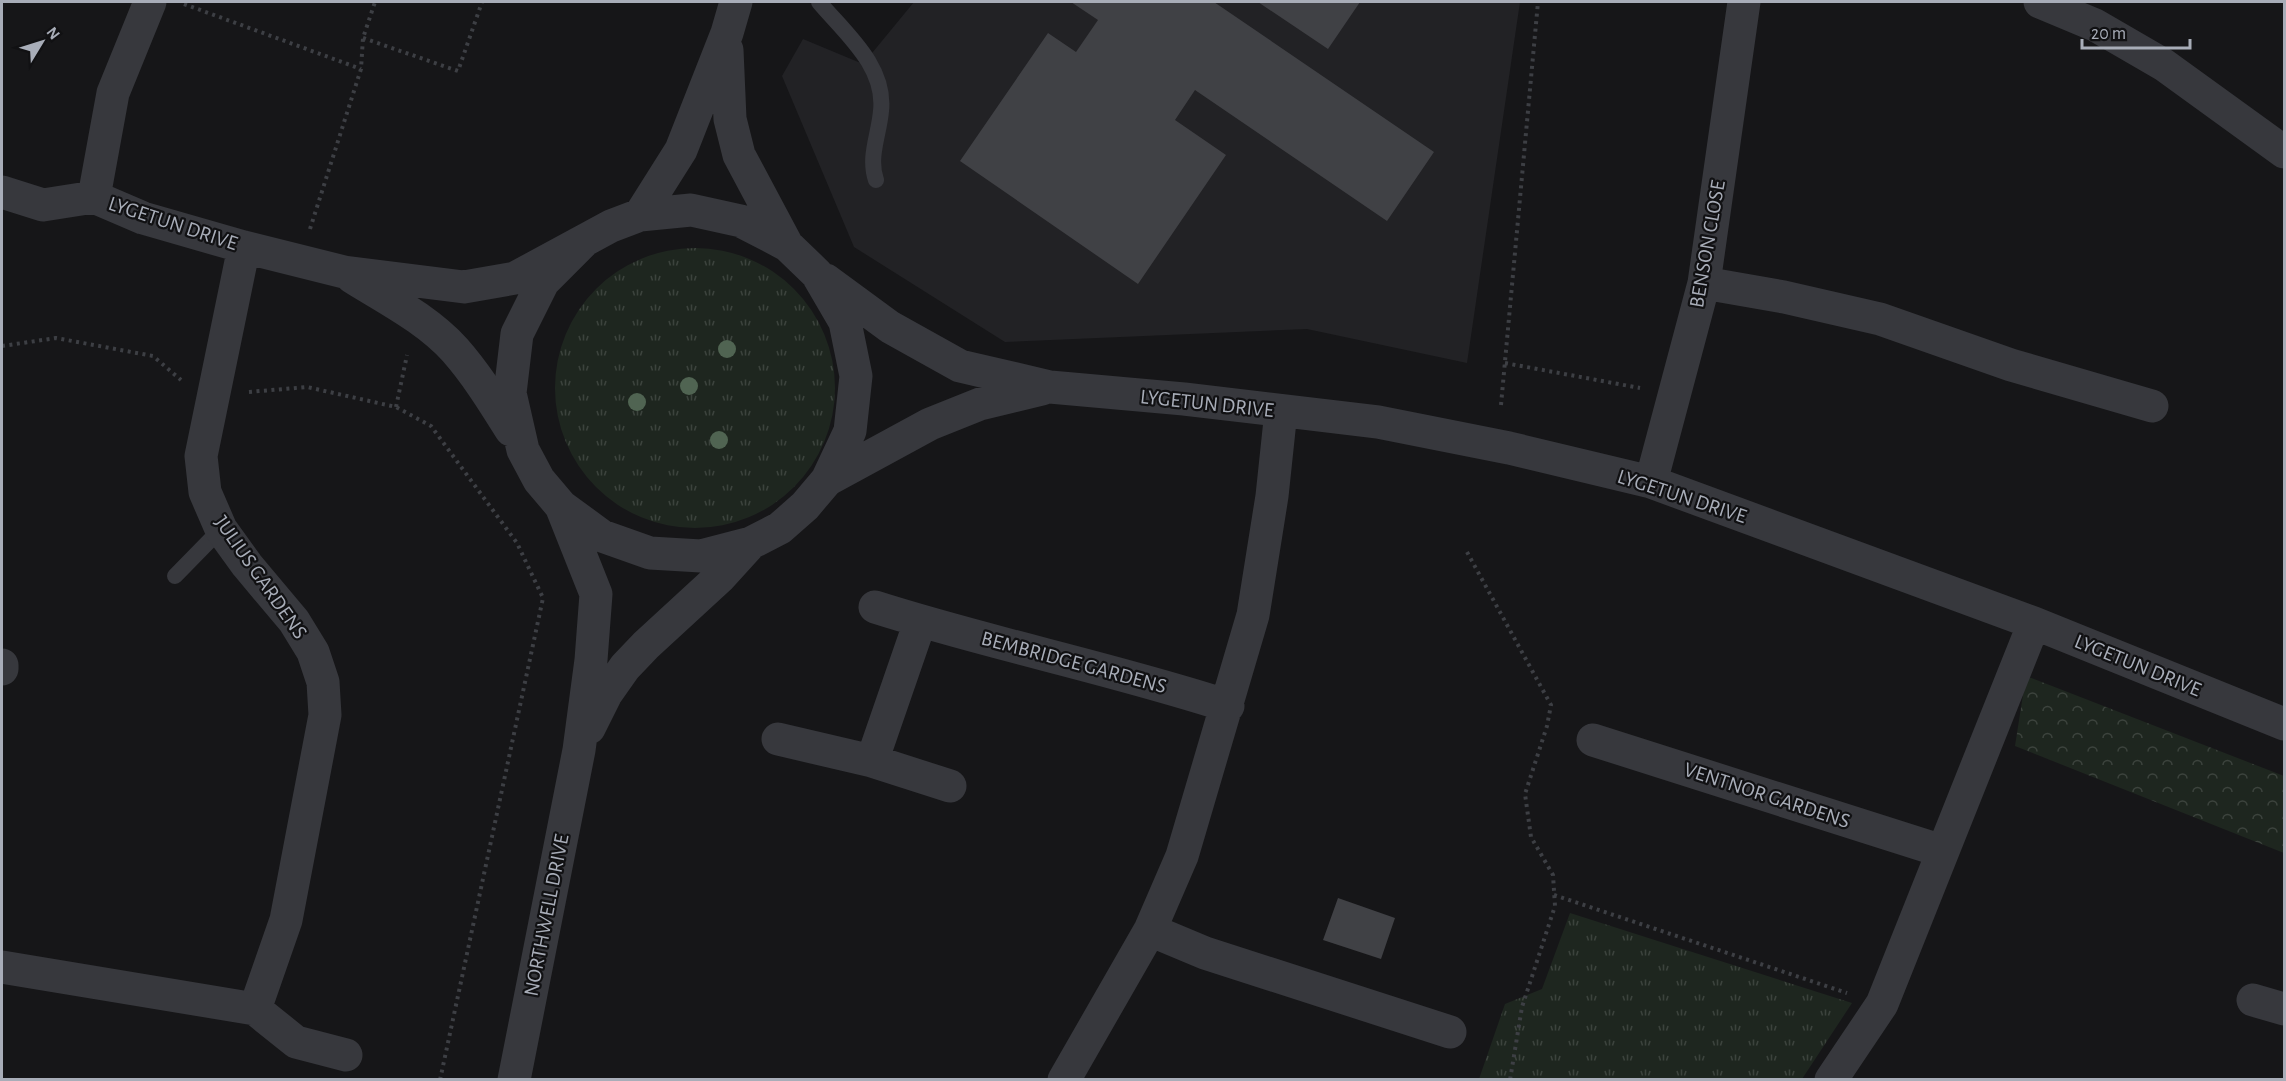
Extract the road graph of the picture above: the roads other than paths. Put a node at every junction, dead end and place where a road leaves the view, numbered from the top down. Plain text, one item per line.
1 (150, 2) edge
2 (736, 2) edge
3 (819, 2) edge
4 (1744, 2) edge
5 (2040, 2) edge
6 (2101, 13) edge
7 (727, 33) junction
8 (2284, 152) edge
9 (876, 180) dead end
10 (2, 192) edge
11 (94, 197) junction
12 (640, 215) junction
13 (584, 241) junction
14 (787, 245) junction
15 (244, 247) junction
16 (344, 272) junction
17 (817, 274) junction
18 (1704, 283) junction
19 (1050, 387) junction
20 (2152, 406) dead end
21 (1281, 411) junction
22 (523, 450) junction
23 (827, 480) junction
24 (1651, 482) junction
25 (561, 506) junction
26 (221, 529) junction
27 (750, 543) junction
28 (175, 576) dead end
29 (875, 607) dead end
30 (920, 622) junction
31 (2034, 623) junction
32 (1228, 706) junction
33 (2284, 724) edge
34 (778, 739) dead end
35 (1593, 740) dead end
36 (579, 750) junction
37 (872, 761) junction
38 (950, 786) dead end
39 (1942, 851) junction
40 (1150, 930) junction
41 (2, 967) edge
42 (2253, 999) dead end
43 (2284, 1009) edge
44 (255, 1010) junction
45 (1450, 1032) dead end
46 (346, 1055) dead end
47 (514, 1080) edge
48 (1064, 1080) edge
49 (1831, 1080) edge

1 - 11 street
2 - 7 street
3 - 9 lane
4 - 18 street, BENSON CLOSE
5 - 6 street
6 - 8 street
7 - 12 street
7 - 14 street
10 - 11 street, LYGETUN DRIVE
11 - 15 street, LYGETUN DRIVE
12 - 13 street, LYGETUN DRIVE
12 - 14 street, LYGETUN DRIVE
13 - 16 street, LYGETUN DRIVE
13 - 22 street, LYGETUN DRIVE
14 - 17 street, LYGETUN DRIVE
15 - 16 street, LYGETUN DRIVE
15 - 26 street, JULIUS GARDENS
16 - 22 street, LYGETUN DRIVE
17 - 19 street
17 - 23 street, LYGETUN DRIVE
18 - 20 street
18 - 24 street, BENSON CLOSE
19 - 21 street, LYGETUN DRIVE
19 - 23 street
21 - 24 street, LYGETUN DRIVE
21 - 32 street
22 - 25 street, LYGETUN DRIVE
23 - 27 street, LYGETUN DRIVE
24 - 31 street, LYGETUN DRIVE
25 - 27 street, LYGETUN DRIVE
25 - 36 street
26 - 28 lane
26 - 44 street, JULIUS GARDENS
27 - 36 street
29 - 30 street, BEMBRIDGE GARDENS
30 - 32 street, BEMBRIDGE GARDENS
30 - 37 street
31 - 33 street, LYGETUN DRIVE
31 - 39 street
32 - 40 street
34 - 37 street
35 - 39 street, VENTNOR GARDENS
36 - 47 street, NORTHWELL DRIVE
37 - 38 street
39 - 49 street
40 - 45 street
40 - 48 street
41 - 44 street
42 - 43 street
44 - 46 street

